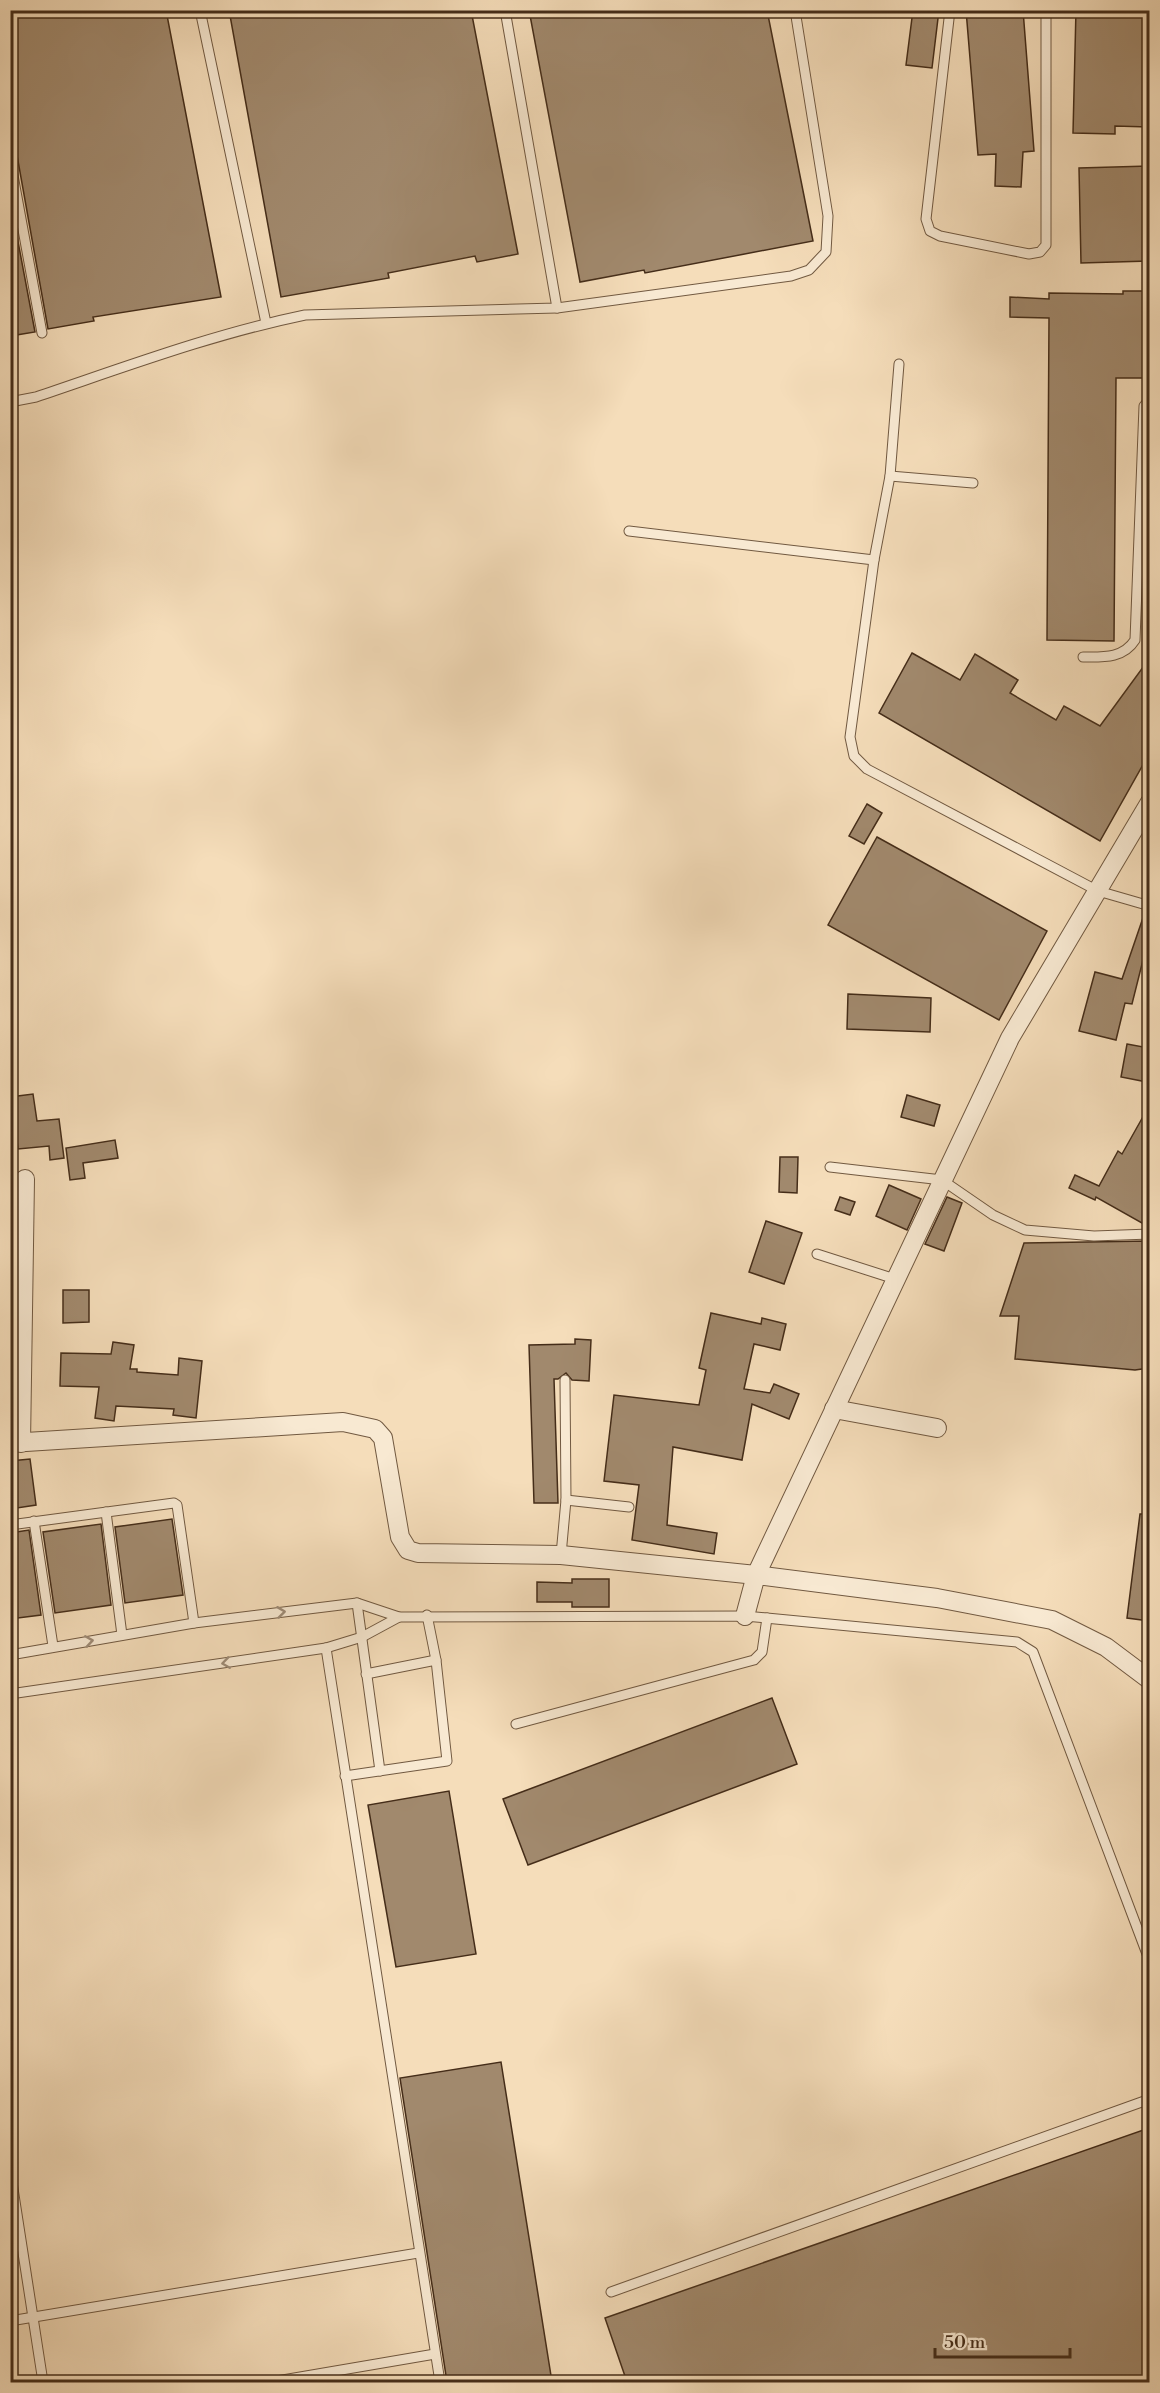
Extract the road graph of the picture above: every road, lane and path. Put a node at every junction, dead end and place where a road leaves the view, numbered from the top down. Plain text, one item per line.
1 (200, 10) edge
2 (505, 10) edge
3 (795, 10) edge
4 (950, 10) edge
5 (1046, 10) edge
6 (10, 159) edge
7 (557, 308) junction
8 (266, 323) junction
9 (42, 333) dead end
10 (899, 364) dead end
11 (1149, 399) edge
12 (10, 402) edge
13 (890, 476) junction
14 (973, 483) dead end
15 (629, 531) dead end
16 (1138, 553) junction
17 (1149, 553) edge
18 (874, 560) junction
19 (1083, 657) dead end
20 (1149, 802) edge
21 (1098, 891) junction
22 (1149, 906) edge
23 (830, 1167) dead end
24 (25, 1179) dead end
25 (942, 1180) junction
26 (1149, 1234) edge
27 (817, 1254) dead end
28 (895, 1279) junction
29 (565, 1380) dead end
30 (834, 1409) junction
31 (937, 1428) dead end
32 (16, 1443) edge
33 (566, 1500) junction
34 (629, 1507) dead end
35 (106, 1512) junction
36 (34, 1521) junction
37 (10, 1525) edge
38 (561, 1555) junction
39 (756, 1575) junction
40 (357, 1603) junction
41 (427, 1615) junction
42 (745, 1616) junction
43 (399, 1617) junction
44 (767, 1618) junction
45 (194, 1623) junction
46 (122, 1635) junction
47 (362, 1637) junction
48 (53, 1646) junction
49 (326, 1648) junction
50 (10, 1655) edge
51 (436, 1660) junction
52 (366, 1674) junction
53 (1149, 1680) edge
54 (10, 1694) edge
55 (516, 1725) dead end
56 (380, 1771) junction
57 (345, 1776) junction
58 (1149, 1962) edge
59 (1149, 2099) edge
60 (10, 2169) edge
61 (418, 2253) junction
62 (611, 2292) dead end
63 (32, 2317) junction
64 (10, 2321) edge
65 (435, 2354) junction
66 (43, 2382) edge
67 (271, 2382) edge
68 (440, 2382) edge

1 - 8 lane
2 - 7 lane
3 - 7 lane
4 - 5 lane
6 - 9 lane
7 - 8 lane
8 - 12 lane
10 - 13 lane
11 - 16 lane
13 - 14 lane
13 - 18 lane
15 - 18 lane
16 - 17 lane
16 - 19 lane
18 - 21 lane
20 - 21 street
21 - 22 lane
21 - 25 street
23 - 25 lane
24 - 32 street
25 - 26 lane
25 - 28 street
27 - 28 lane
28 - 30 street
29 - 33 lane
30 - 31 street
30 - 39 street
32 - 38 street
33 - 34 lane
33 - 38 lane
35 - 36 lane
35 - 45 lane
35 - 46 lane
36 - 37 lane
36 - 48 lane
38 - 39 street
39 - 42 street
39 - 53 street
40 - 43 lane
45 -> 40 lane
40 - 47 lane
41 - 42 lane
41 - 43 lane
41 - 51 lane
42 - 44 lane
43 - 47 lane
44 - 55 lane
44 - 58 lane
45 - 46 lane
48 -> 46 lane
47 - 49 lane
47 - 52 lane
48 - 50 lane
49 -> 54 lane
49 - 57 lane
51 - 52 lane
51 - 56 lane
52 - 56 lane
56 - 57 lane
57 - 61 lane
59 - 62 lane
60 - 63 lane
61 - 63 lane
61 - 65 lane
63 - 64 lane
63 - 66 lane
65 - 67 lane
65 - 68 lane

